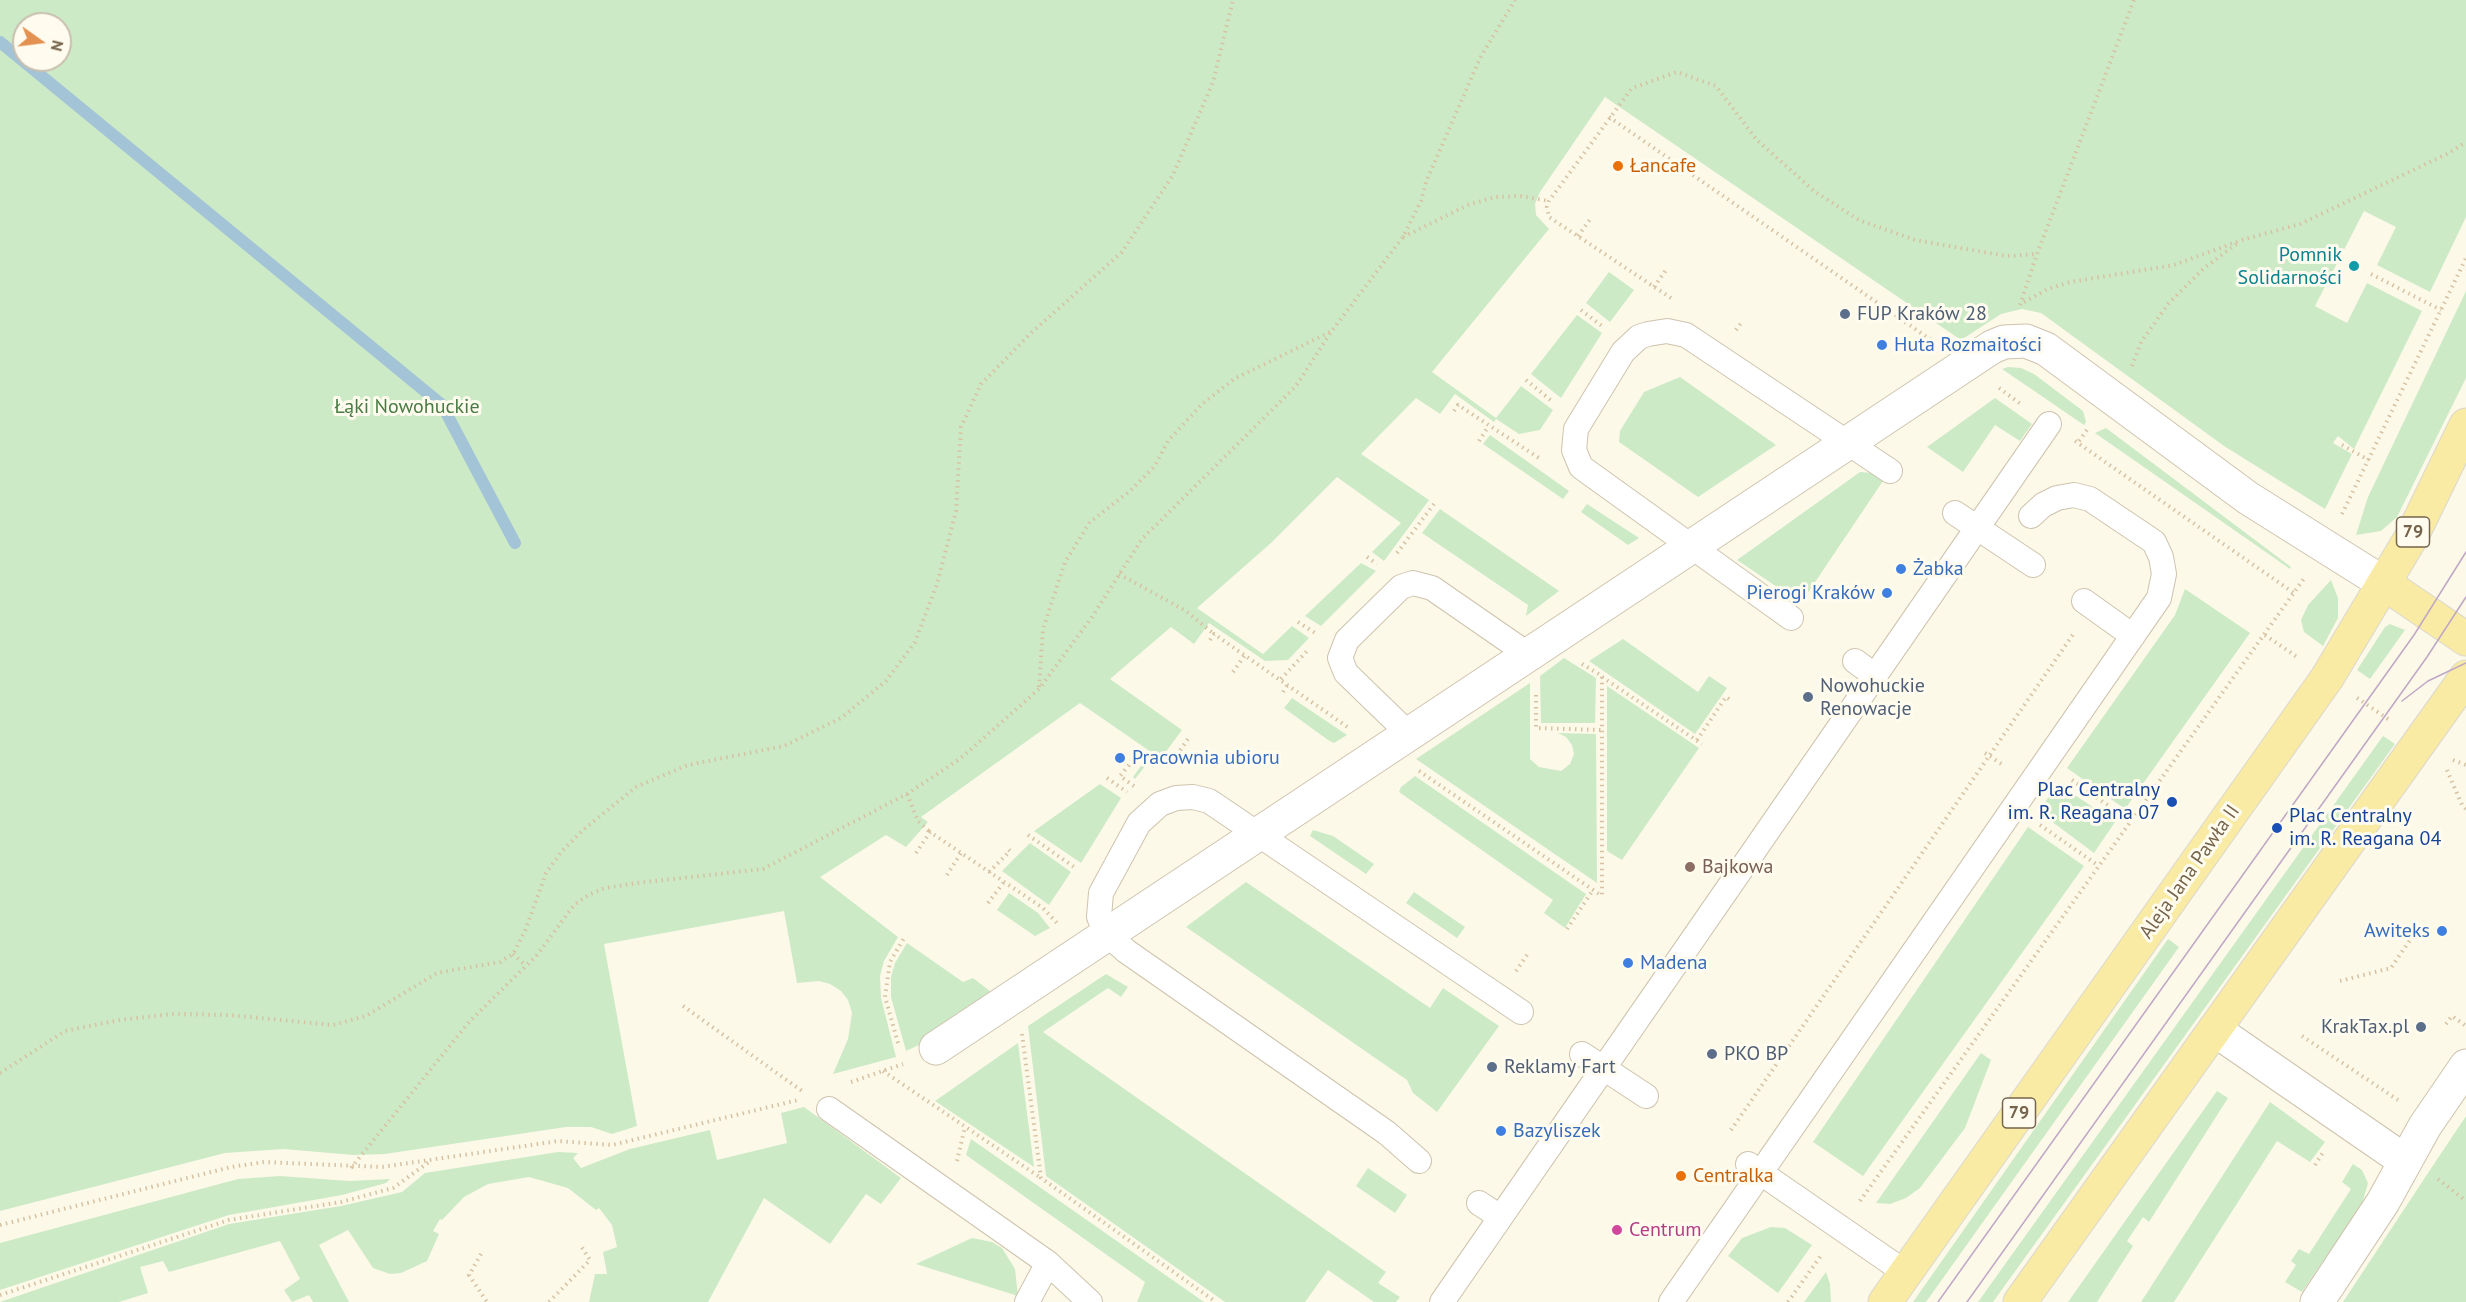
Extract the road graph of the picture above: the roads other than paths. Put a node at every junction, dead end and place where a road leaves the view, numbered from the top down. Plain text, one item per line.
1 (2049, 424) road end
2 (2466, 425) edge
3 (1849, 443) junction
4 (1890, 471) dead end
5 (1955, 513) dead end
6 (2031, 516) dead end
7 (1978, 529) junction
8 (1689, 547) junction
9 (2033, 565) dead end
10 (2385, 584) junction
11 (2084, 601) dead end
12 (1791, 618) dead end
13 (2133, 636) junction
14 (2466, 639) edge
15 (1529, 655) junction
16 (1854, 661) dead end
17 (1875, 675) junction
18 (2466, 678) edge
19 (1409, 734) junction
20 (1258, 835) junction
21 (1106, 933) junction
22 (1521, 1012) dead end
23 (2215, 1030) junction
24 (936, 1047) road end
25 (1582, 1054) dead end
26 (2466, 1066) edge
27 (1603, 1069) junction
28 (1646, 1096) dead end
29 (828, 1109) dead end
30 (1419, 1161) dead end
31 (2405, 1161) junction
32 (1754, 1168) junction
33 (1479, 1203) dead end
34 (1500, 1217) junction
35 (1048, 1263) junction
36 (1906, 1273) junction
37 (1027, 1302) edge
38 (1090, 1302) edge
39 (1442, 1302) edge
40 (1671, 1302) edge
41 (1885, 1302) edge
42 (2020, 1302) edge
43 (2317, 1302) edge

1 - 7 lane
2 - 10 main road, Aleja Jana Pawła II / 79
3 - 4 lane
3 - 8 street
3 - 8 lane
3 - 10 street
5 - 7 lane
6 - 13 lane
7 - 9 lane
7 - 17 lane
8 - 12 lane
8 - 15 street
10 - 14 main road
10 - 36 main road, Aleja Jana Pawła II / 79
11 - 13 lane
13 - 32 lane
15 - 19 street
15 - 19 lane
16 - 17 lane
17 - 27 lane
18 - 23 main road
19 - 20 street
20 - 21 street
20 - 21 lane
20 - 22 lane
21 - 24 street
21 - 30 lane
23 - 31 street
23 - 42 main road
25 - 27 lane
26 - 31 street
27 - 28 lane
27 - 34 lane
29 - 35 lane
31 - 43 street
32 - 36 lane
32 - 40 lane
33 - 34 lane
34 - 39 lane
35 - 37 lane
35 - 38 lane
36 - 41 main road, Aleja Jana Pawła II / 79

